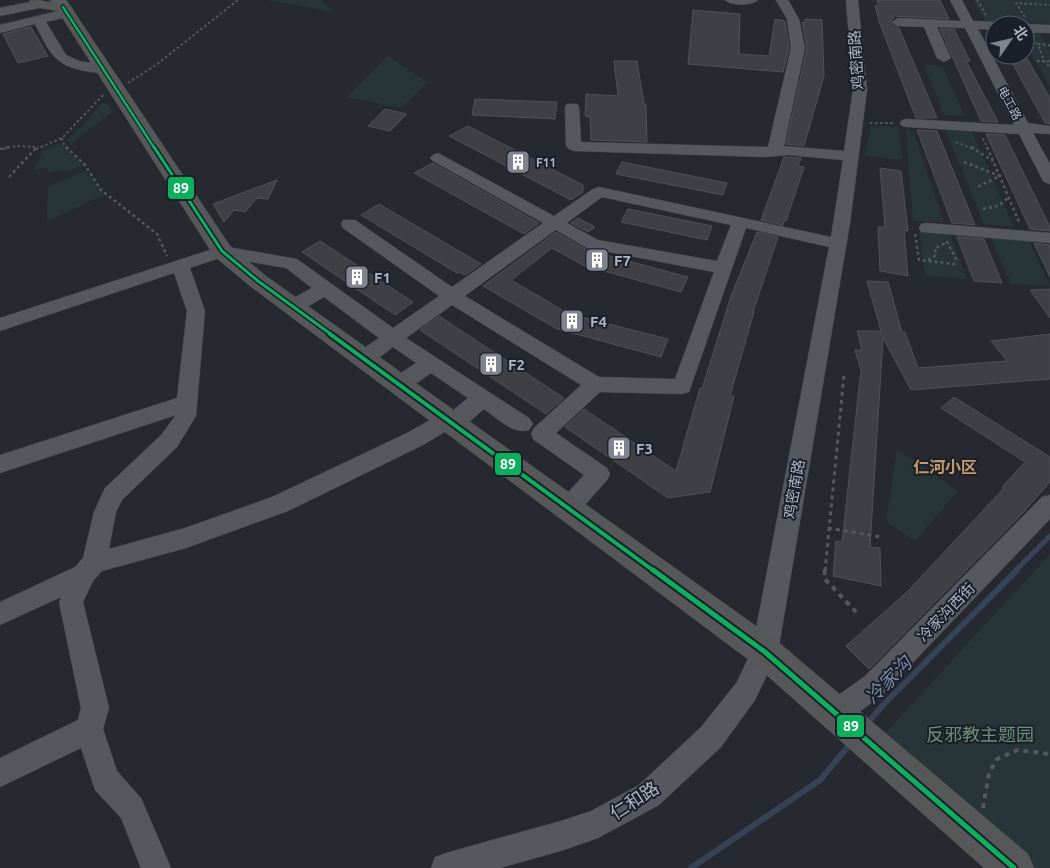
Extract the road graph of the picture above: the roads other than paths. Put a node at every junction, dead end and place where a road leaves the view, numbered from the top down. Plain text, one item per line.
1 (731, 0) edge
2 (752, 0) edge
3 (766, 0) edge
4 (782, 0) edge
5 (852, 0) edge
6 (956, 0) edge
7 (53, 5) edge
8 (0, 12) edge
9 (756, 15) dead end
10 (39, 20) junction
11 (898, 22) dead end
12 (929, 23) junction
13 (985, 23) edge
14 (969, 25) junction
15 (0, 29) edge
16 (1035, 29) edge
17 (1050, 29) edge
18 (944, 58) dead end
19 (112, 82) junction
20 (572, 107) dead end
21 (907, 123) road end
22 (1024, 129) junction
23 (1050, 130) edge
24 (775, 151) junction
25 (851, 156) junction
26 (438, 158) dead end
27 (1050, 179) edge
28 (740, 222) junction
29 (349, 224) dead end
30 (554, 224) junction
31 (927, 228) dead end
32 (1050, 238) edge
33 (838, 244) junction
34 (222, 251) junction
35 (177, 267) junction
36 (724, 268) junction
37 (326, 288) junction
38 (452, 296) junction
39 (293, 306) junction
40 (0, 325) edge
41 (394, 338) junction
42 (364, 358) junction
43 (431, 363) junction
44 (399, 384) junction
45 (595, 384) junction
46 (483, 398) junction
47 (187, 403) junction
48 (450, 421) junction
49 (522, 424) dead end
50 (0, 464) edge
51 (1050, 504) edge
52 (568, 508) junction
53 (89, 569) junction
54 (0, 614) edge
55 (765, 652) junction
56 (836, 713) junction
57 (89, 729) junction
58 (0, 773) edge
59 (156, 868) edge
60 (446, 868) edge
61 (1014, 868) edge

1 - 2 street
3 - 9 street
4 - 24 street
5 - 25 street, 鸡密南路
6 - 14 street, 电工路
7 - 8 street
7 - 10 street
7 - 19 highway
10 - 15 street
10 - 19 street
11 - 12 street
12 - 14 street
12 - 18 street
13 - 14 street
14 - 22 street, 电工路
16 - 17 street
19 - 34 highway
20 - 24 street
21 - 22 street
22 - 23 street
22 - 27 street, 电工路
24 - 25 street
25 - 33 street, 鸡密南路
26 - 30 street
28 - 30 street
28 - 33 street
28 - 36 street
29 - 38 street
30 - 36 street
30 - 38 street
31 - 32 street
33 - 55 street, 鸡密南路
34 - 35 street
34 - 37 street
34 - 39 highway
35 - 40 street
35 - 47 street
36 - 45 street
37 - 39 street
37 - 41 street
38 - 41 street
38 - 45 street
39 - 42 highway
41 - 42 street
41 - 43 street
42 - 44 highway
43 - 44 street
43 - 46 street
44 - 48 highway
45 - 52 street
46 - 48 street
46 - 49 street
47 - 50 street
47 - 53 street
48 - 52 highway
48 - 53 street
51 - 56 street, 冷家沟西街
52 - 55 highway
53 - 54 street
53 - 57 street
55 - 56 highway
55 - 60 street, 仁和路
56 - 61 highway
57 - 58 street
57 - 59 street

